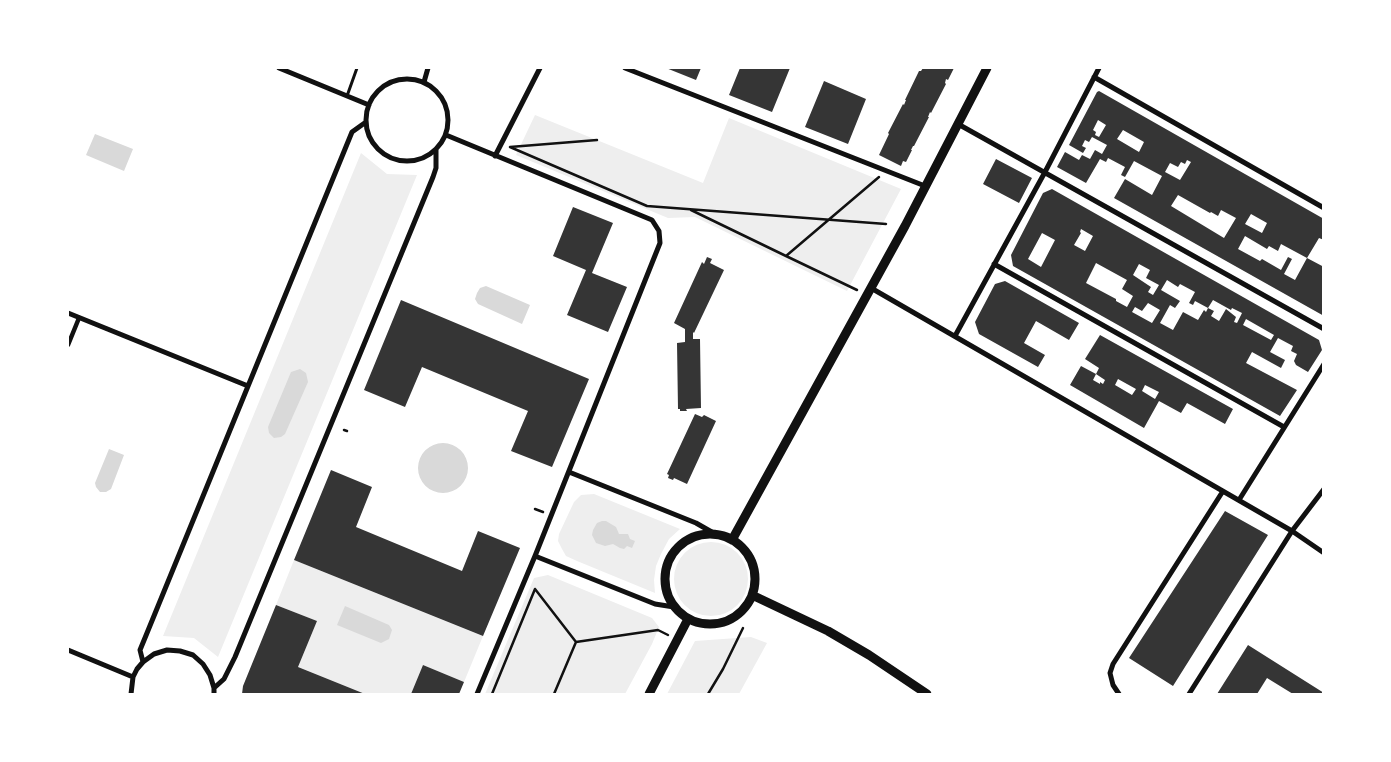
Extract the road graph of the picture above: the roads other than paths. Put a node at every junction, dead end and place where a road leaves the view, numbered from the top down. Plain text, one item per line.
1 (279, 68) edge
2 (357, 68) edge
3 (428, 68) edge
4 (540, 68) edge
5 (625, 68) edge
6 (987, 68) edge
7 (1099, 68) edge
8 (1094, 76) junction
9 (424, 82) junction
10 (347, 96) junction
11 (369, 105) junction
12 (366, 122) junction
13 (958, 124) junction
14 (446, 135) junction
15 (436, 150) junction
16 (495, 156) junction
17 (1044, 172) junction
18 (925, 186) junction
19 (1324, 208) edge
20 (994, 264) junction
21 (869, 291) junction
22 (68, 314) edge
23 (79, 318) junction
24 (1324, 329) edge
25 (954, 336) junction
26 (68, 345) edge
27 (1324, 364) edge
28 (248, 386) junction
29 (1284, 427) junction
30 (569, 472) junction
31 (1324, 489) edge
32 (1223, 491) junction
33 (1239, 500) junction
34 (1292, 531) junction
35 (718, 535) junction
36 (732, 540) junction
37 (1324, 552) edge
38 (535, 556) junction
39 (752, 595) junction
40 (674, 607) junction
41 (688, 618) junction
42 (68, 650) edge
43 (143, 662) junction
44 (133, 677) junction
45 (214, 688) junction
46 (131, 694) edge
47 (214, 694) edge
48 (477, 694) edge
49 (649, 694) edge
50 (927, 694) edge
51 (1119, 694) edge
52 (1189, 694) edge

1 - 10 street
2 - 10 lane
3 - 9 street
4 - 16 street
5 - 18 street
6 - 13 street
7 - 8 street
8 - 17 street
8 - 19 street
9 - 11 street
9 - 14 street
10 - 11 street
11 - 12 street
12 - 15 street
12 - 28 street
13 - 17 street
13 - 18 street
14 - 15 street
14 - 16 street
15 - 45 street
16 - 30 street
17 - 20 street
17 - 24 street
18 - 21 street
20 - 25 street
20 - 29 street
21 - 25 street
21 - 36 street
22 - 23 street
23 - 26 street
23 - 28 street
25 - 32 street
27 - 29 street
28 - 43 street
29 - 33 street
30 - 35 street
30 - 38 street
31 - 34 street
32 - 33 street
32 - 51 street
33 - 34 street
34 - 37 street
34 - 52 street
35 - 36 street
35 - 40 street
36 - 39 street
38 - 40 street
38 - 48 street
39 - 41 street
39 - 50 street
40 - 41 street
41 - 49 street
42 - 44 street
43 - 44 street
43 - 45 street
44 - 46 street
45 - 47 street

